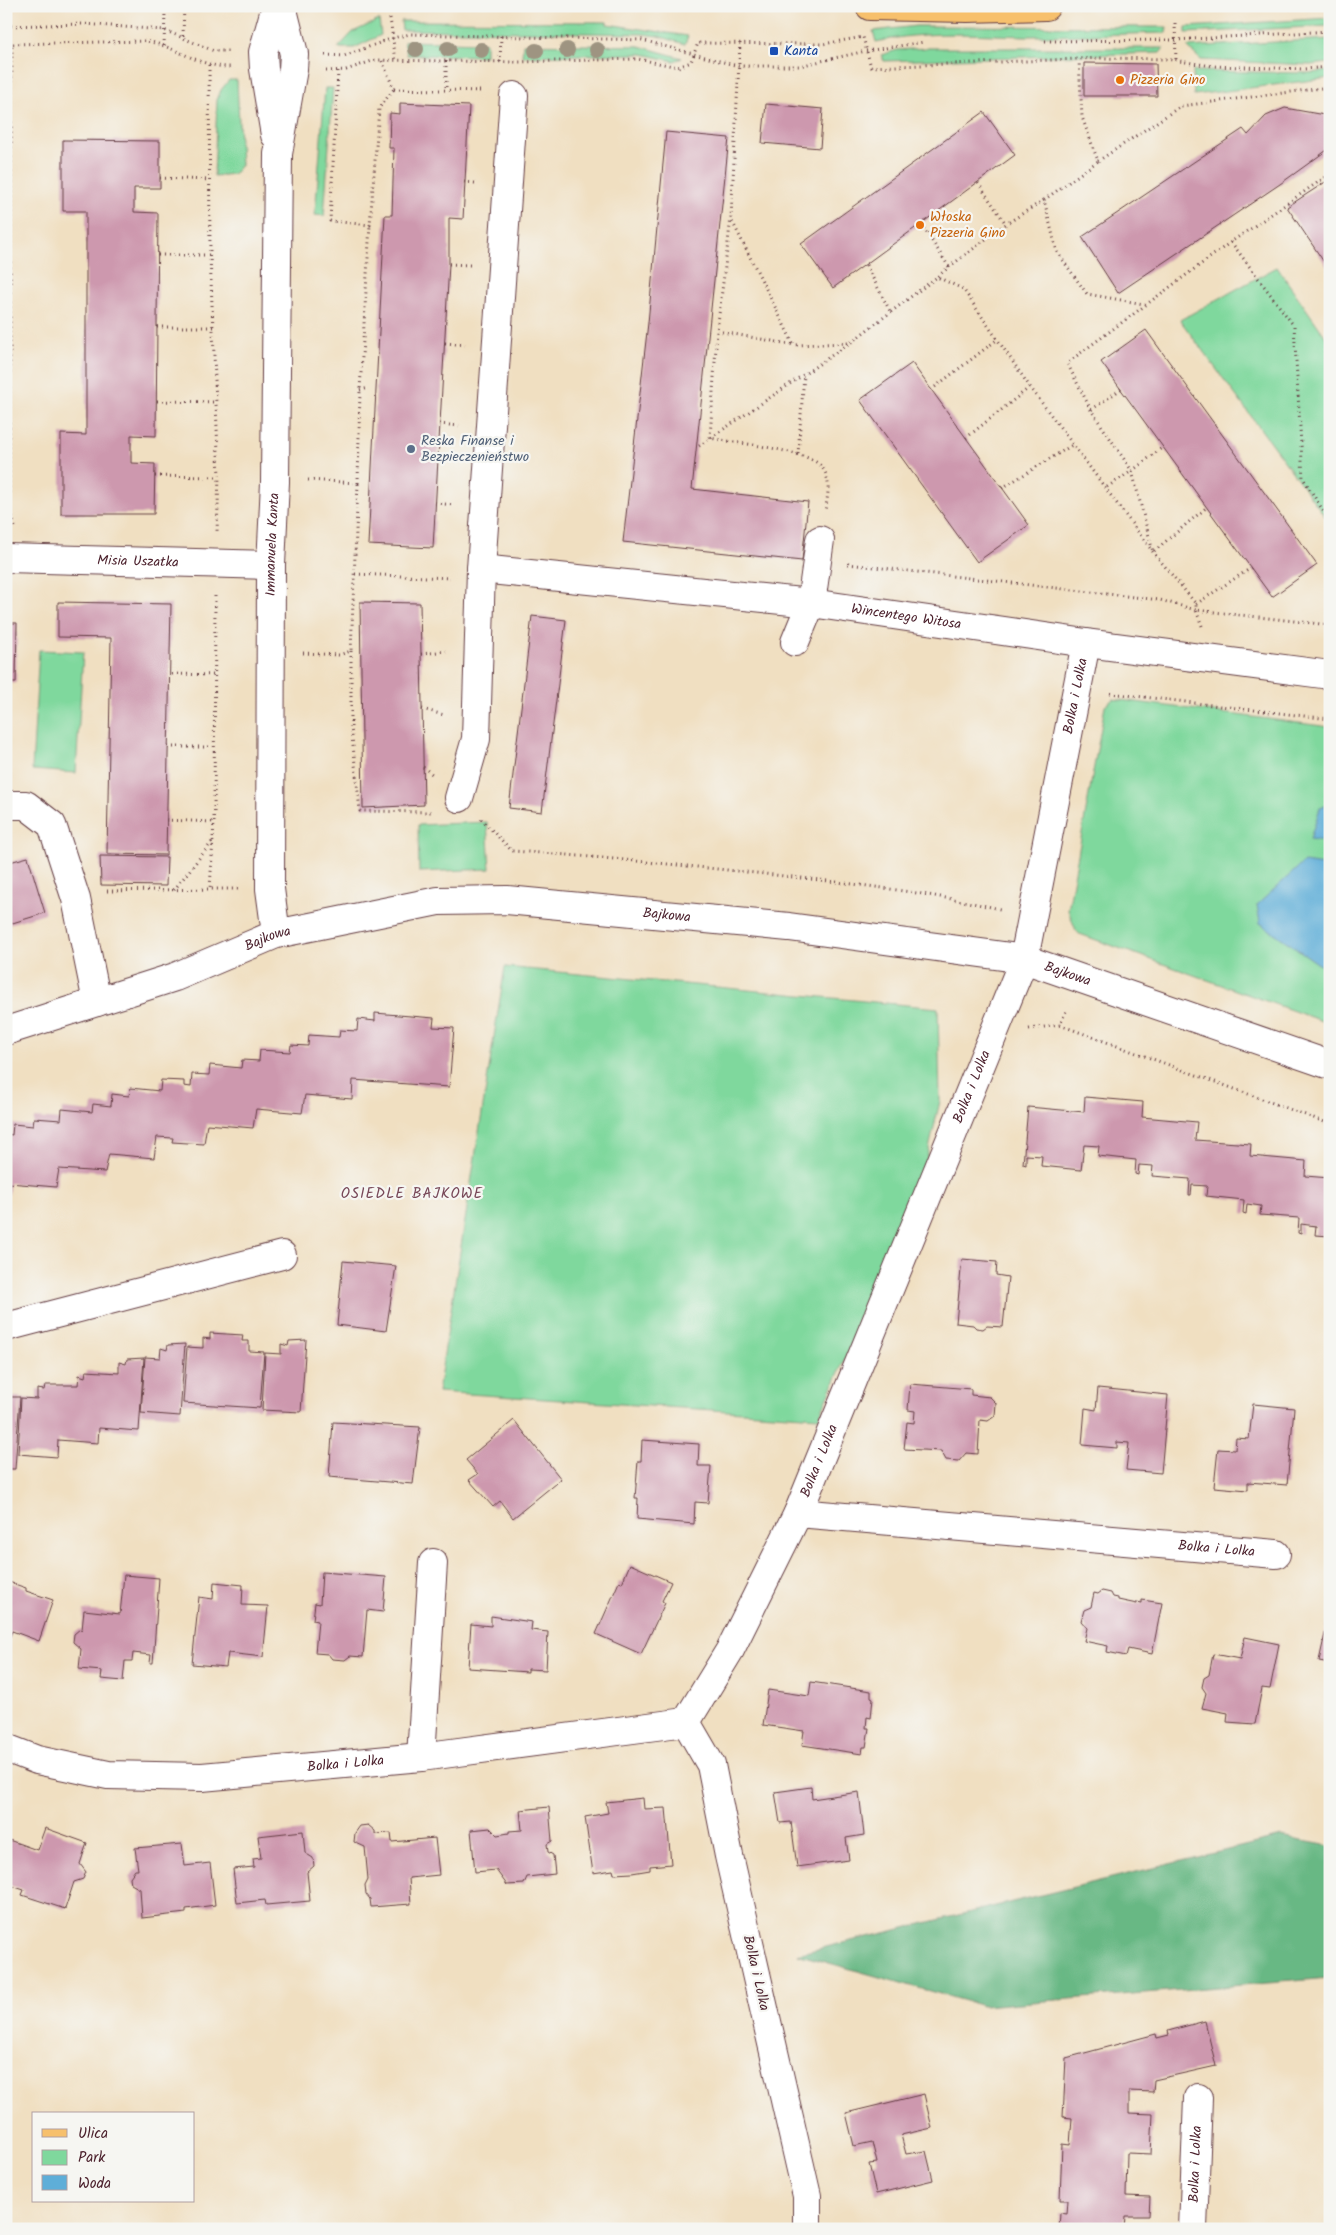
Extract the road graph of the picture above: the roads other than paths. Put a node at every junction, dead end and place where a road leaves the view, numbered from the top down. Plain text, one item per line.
1 (276, 6) edge
2 (282, 6) edge
3 (870, 6) edge
4 (1046, 6) edge
5 (503, 94) road end
6 (278, 154) junction
7 (819, 550) road end
8 (6, 558) edge
9 (271, 565) junction
10 (481, 569) junction
11 (811, 603) junction
12 (795, 642) dead end
13 (1086, 643) junction
14 (1330, 674) edge
15 (459, 798) road end
16 (6, 805) edge
17 (276, 934) junction
18 (1024, 959) junction
19 (96, 1002) junction
20 (6, 1031) edge
21 (1330, 1065) edge
22 (282, 1255) dead end
23 (6, 1327) edge
24 (798, 1513) junction
25 (1276, 1554) dead end
26 (434, 1563) dead end
27 (686, 1722) junction
28 (6, 1748) edge
29 (421, 1757) junction
30 (1198, 2098) dead end
31 (807, 2229) edge
32 (1193, 2229) edge

1 - 6 street, Immanuela Kanta
2 - 6 street, Immanuela Kanta
3 - 4 main road
5 - 10 street
6 - 9 street, Immanuela Kanta
7 - 11 street
8 - 9 street, Misia Uszatka
9 - 17 street, Immanuela Kanta
10 - 11 street, Wincentego Witosa
10 - 15 street
11 - 12 street
11 - 13 street, Wincentego Witosa
13 - 14 street, Wincentego Witosa
13 - 18 street, Bolka i Lolka
16 - 19 street
17 - 18 street, Bajkowa
17 - 19 street, Bajkowa
18 - 21 street, Bajkowa
18 - 24 street, Bolka i Lolka
19 - 20 street, Bajkowa
22 - 23 street
24 - 25 street, Bolka i Lolka
24 - 27 street, Bolka i Lolka
26 - 29 street
27 - 29 street, Bolka i Lolka
27 - 31 street, Bolka i Lolka
28 - 29 street, Bolka i Lolka
30 - 32 street, Bolka i Lolka

